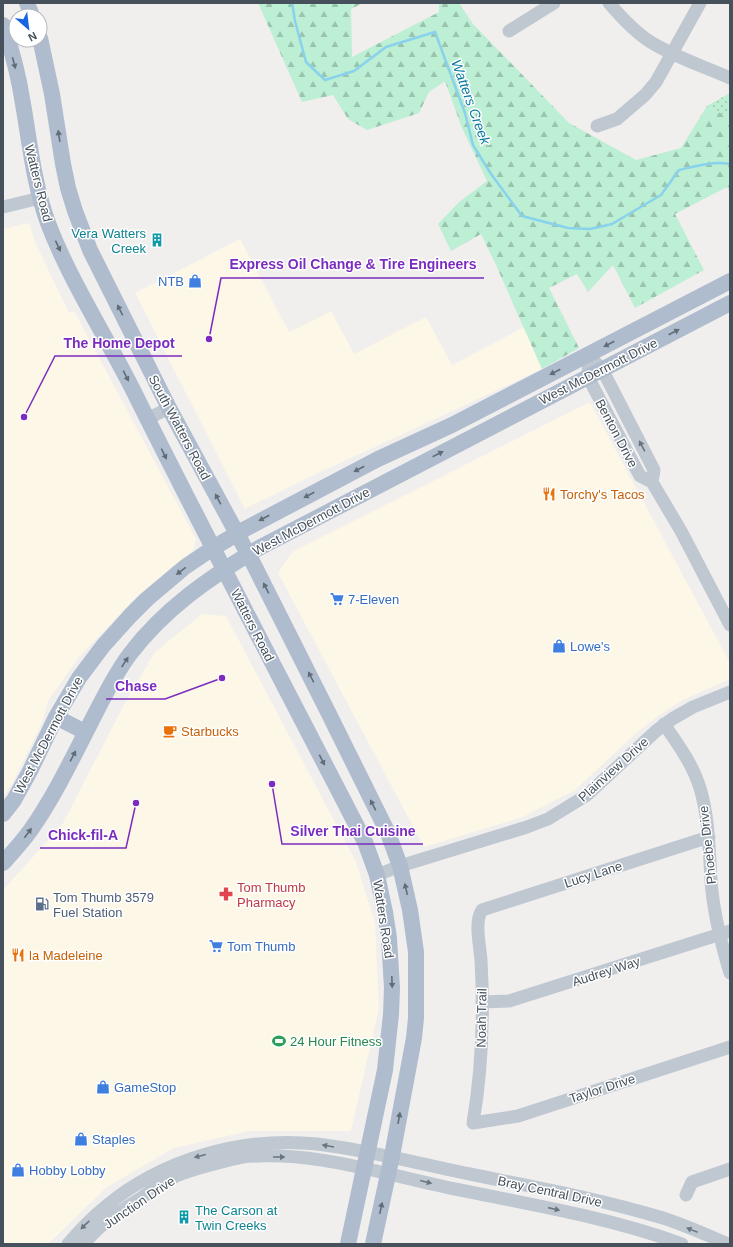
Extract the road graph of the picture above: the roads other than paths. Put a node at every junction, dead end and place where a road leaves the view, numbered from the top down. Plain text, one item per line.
1 (554, 3) edge
2 (609, 3) edge
3 (700, 3) edge
4 (3, 25) edge
5 (509, 31) dead end
6 (42, 48) edge
7 (672, 53) junction
8 (730, 78) edge
9 (597, 126) dead end
10 (40, 196) junction
11 (3, 207) edge
12 (730, 281) edge
13 (730, 303) edge
14 (589, 354) junction
15 (595, 373) junction
16 (169, 408) junction
17 (147, 419) junction
18 (393, 452) junction
19 (403, 472) junction
20 (236, 534) junction
21 (213, 548) junction
22 (248, 554) junction
23 (224, 569) junction
24 (730, 626) edge
25 (730, 692) edge
26 (56, 717) junction
27 (664, 724) junction
28 (86, 732) junction
29 (3, 814) edge
30 (709, 837) junction
31 (3, 863) edge
32 (400, 866) junction
33 (377, 875) junction
34 (479, 914) joint
35 (725, 933) edge
36 (730, 973) edge
37 (482, 1002) junction
38 (730, 1047) edge
39 (473, 1123) joint
40 (263, 1144) junction
41 (367, 1152) junction
42 (392, 1156) junction
43 (215, 1164) junction
44 (364, 1168) junction
45 (730, 1169) edge
46 (388, 1173) junction
47 (686, 1195) dead end
48 (68, 1244) edge
49 (84, 1244) edge
50 (348, 1244) edge
51 (373, 1244) edge
52 (682, 1244) edge
53 (728, 1244) edge

1 - 5 street
2 - 7 street
3 - 7 street
4 -> 10 main road, Watters Road
16 -> 6 main road, South Watters Road
7 - 8 street
7 - 9 street
10 - 11 street
10 -> 17 main road, Watters Road
12 -> 14 main road, West McDermott Drive
15 -> 13 main road, West McDermott Drive
14 - 15 street, Benton Drive
14 -> 18 main road, West McDermott Drive
19 -> 15 main road, West McDermott Drive
15 - 24 street, Benton Drive
16 - 17 street
20 -> 16 main road, South Watters Road
17 -> 21 main road, Watters Road
18 - 19 main road
18 -> 20 main road, West McDermott Drive
19 - 22 main road, West McDermott Drive
20 - 21 main road, West McDermott Drive
20 - 22 main road, Watters Road
21 - 23 main road, Watters Road
21 -> 26 main road, West McDermott Drive
22 - 23 main road, West McDermott Drive
32 -> 22 main road, Watters Road
28 -> 23 main road, West McDermott Drive
23 -> 33 main road, Watters Road
25 - 27 street, Plainview Drive
26 - 28 main road
26 - 29 main road, West McDermott Drive
27 - 30 street, Phoebe Drive
27 - 32 street, Plainview Drive
31 -> 28 main road, West McDermott Drive
30 - 34 street, Lucy Lane
30 - 35 street, Phoebe Drive
32 - 33 street, Plainview Drive
42 -> 32 main road, Watters Road
33 -> 41 main road, Watters Road
34 - 37 street, Noah Trail
35 - 36 street, Phoebe Drive
35 - 37 street, Audrey Way
37 - 39 street, Noah Trail
38 - 39 street, Taylor Drive
41 -> 40 street, Junction Drive
40 - 43 street
40 -> 48 street, Junction Drive
41 - 42 street, Bray Central Drive
41 - 44 main road, Watters Road
42 - 46 main road, Watters Road
53 -> 42 street, Bray Central Drive
43 -> 44 street, Junction Drive
43 - 49 street, Junction Drive
44 - 46 street, Bray Central Drive
44 - 50 main road, Watters Road
45 - 47 street
51 -> 46 main road, Watters Road
46 -> 52 street, Bray Central Drive

